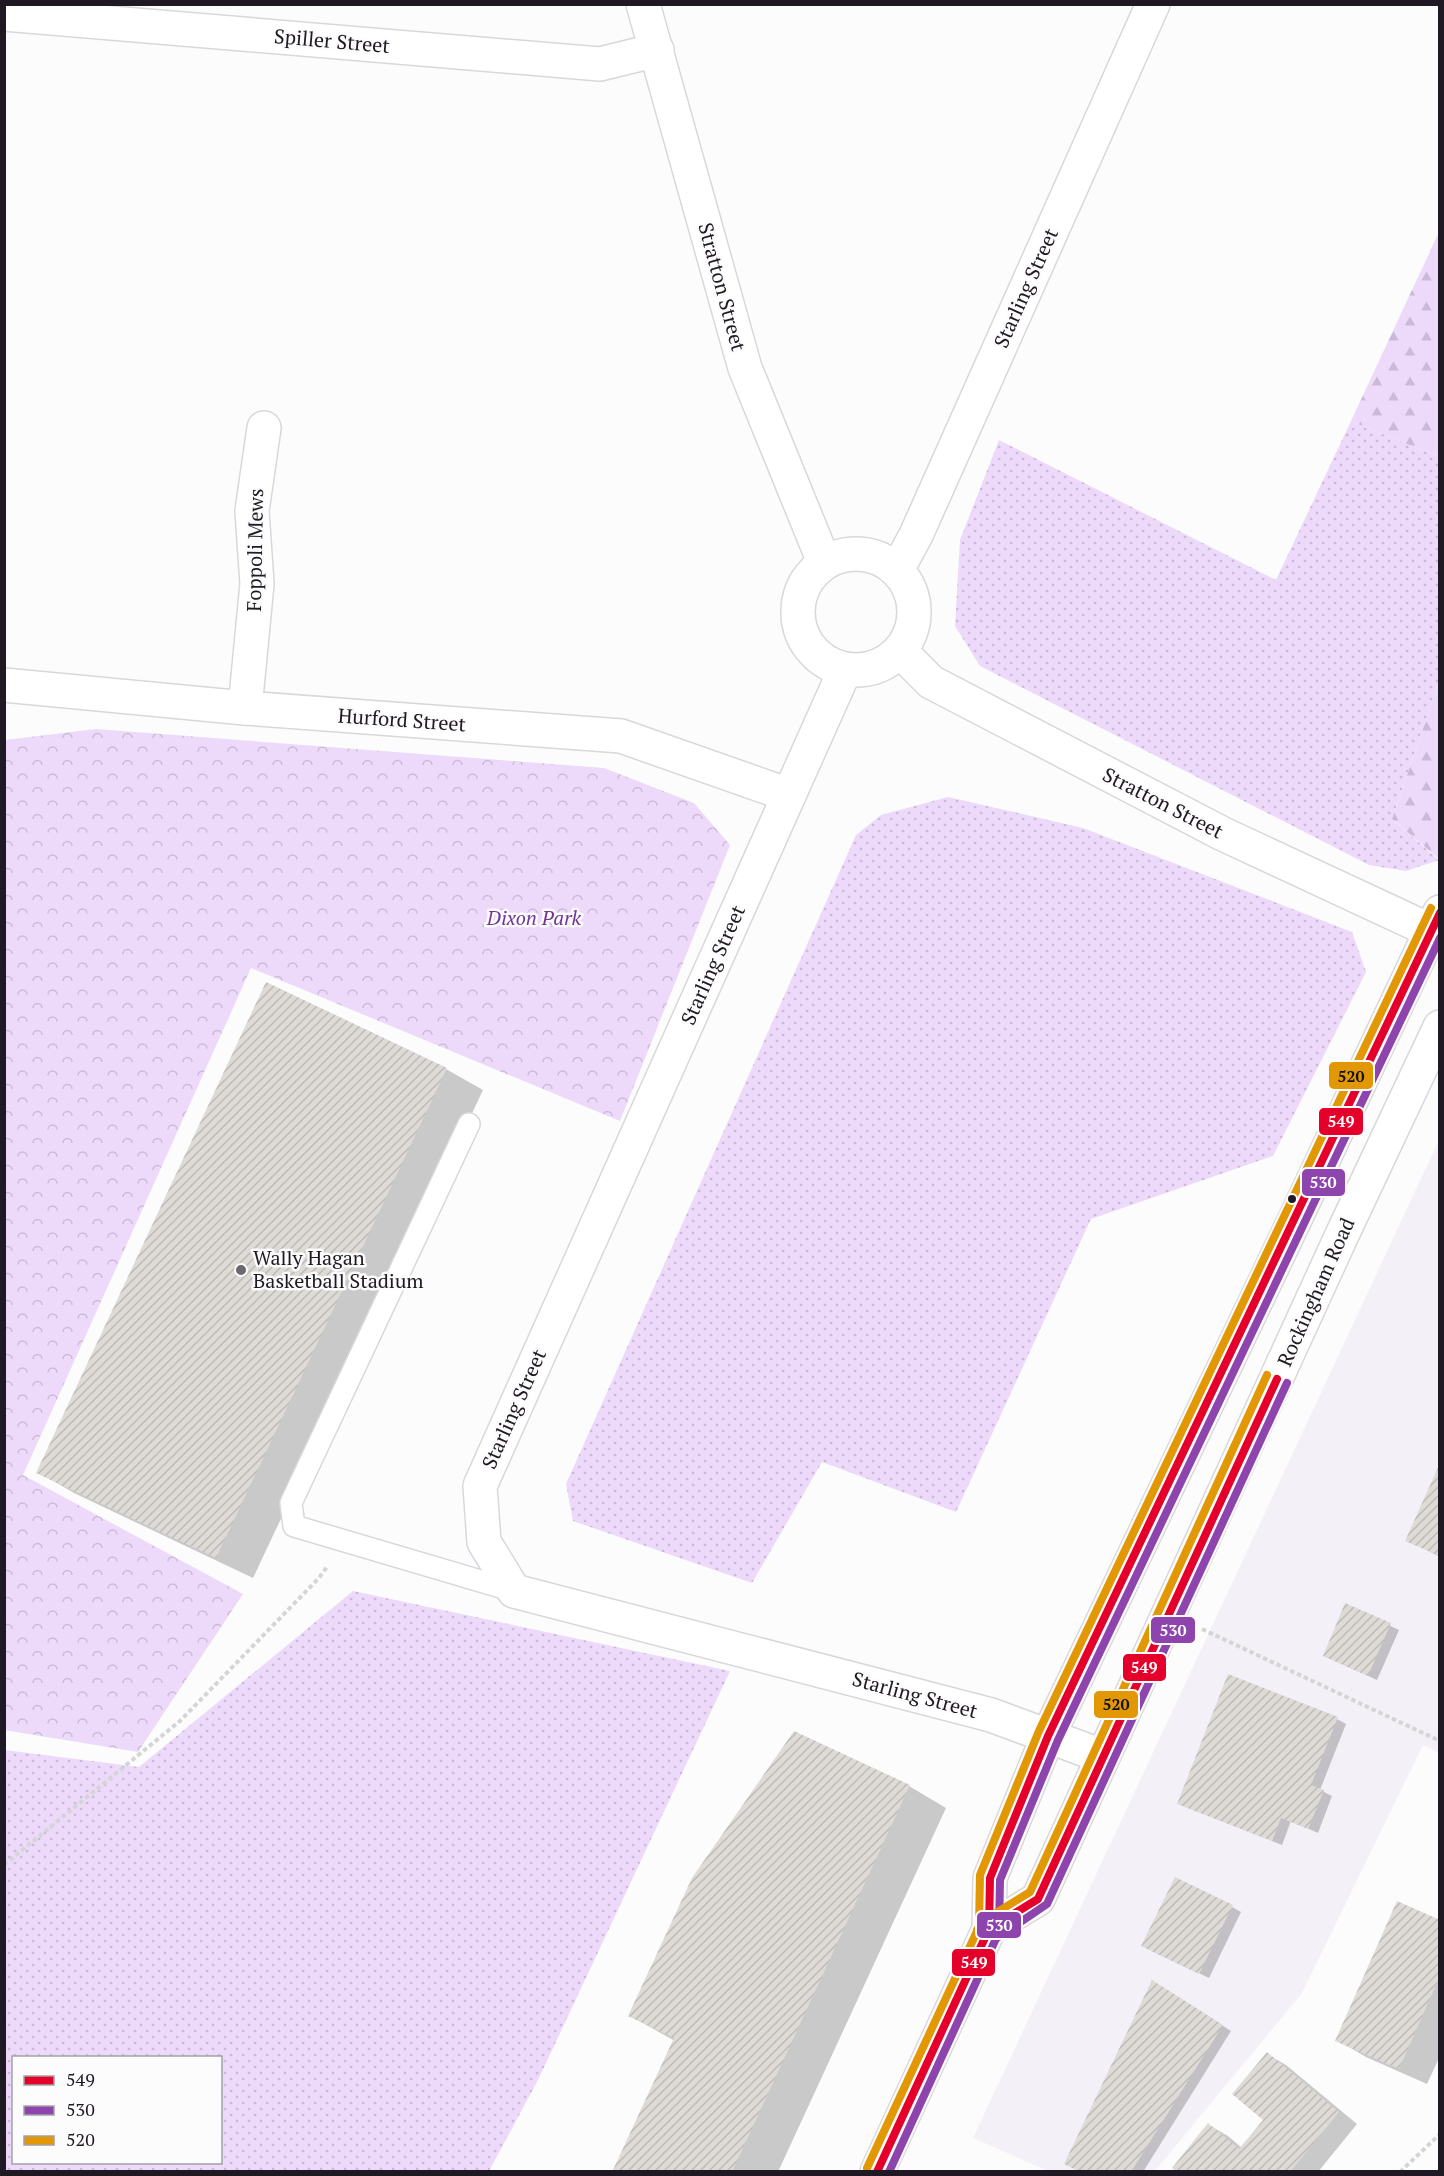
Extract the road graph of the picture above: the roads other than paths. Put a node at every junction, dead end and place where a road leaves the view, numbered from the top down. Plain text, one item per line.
1 (643, 4) edge
2 (1153, 4) edge
3 (4, 14) edge
4 (116, 14) edge
5 (657, 50) junction
6 (264, 428) dead end
7 (824, 562) junction
8 (897, 570) junction
9 (900, 651) junction
10 (845, 670) junction
11 (4, 686) edge
12 (245, 708) junction
13 (789, 795) junction
14 (1437, 926) edge
15 (1440, 1027) edge
16 (470, 1124) dead end
17 (514, 1591) junction
18 (1048, 1736) junction
19 (1102, 1756) junction
20 (989, 1929) junction
21 (877, 2172) edge

1 - 5 street, Stratton Street
2 - 8 street, Starling Street
3 - 4 street, Spiller Street
4 - 5 street, Spiller Street
5 - 7 street, Stratton Street
6 - 12 street, Foppoli Mews
7 - 8 street
7 - 10 street
8 - 9 street
9 - 10 street
9 - 14 street, Stratton Street
10 - 13 street, Starling Street
11 - 12 street, Hurford Street
12 - 13 street, Hurford Street
13 - 17 street, Starling Street
14 - 18 street
15 - 19 street, Rockingham Road
16 - 17 lane
17 - 18 street, Starling Street
18 - 19 street, Starling Street
18 - 20 street
19 - 20 street, Rockingham Road
20 - 21 street

